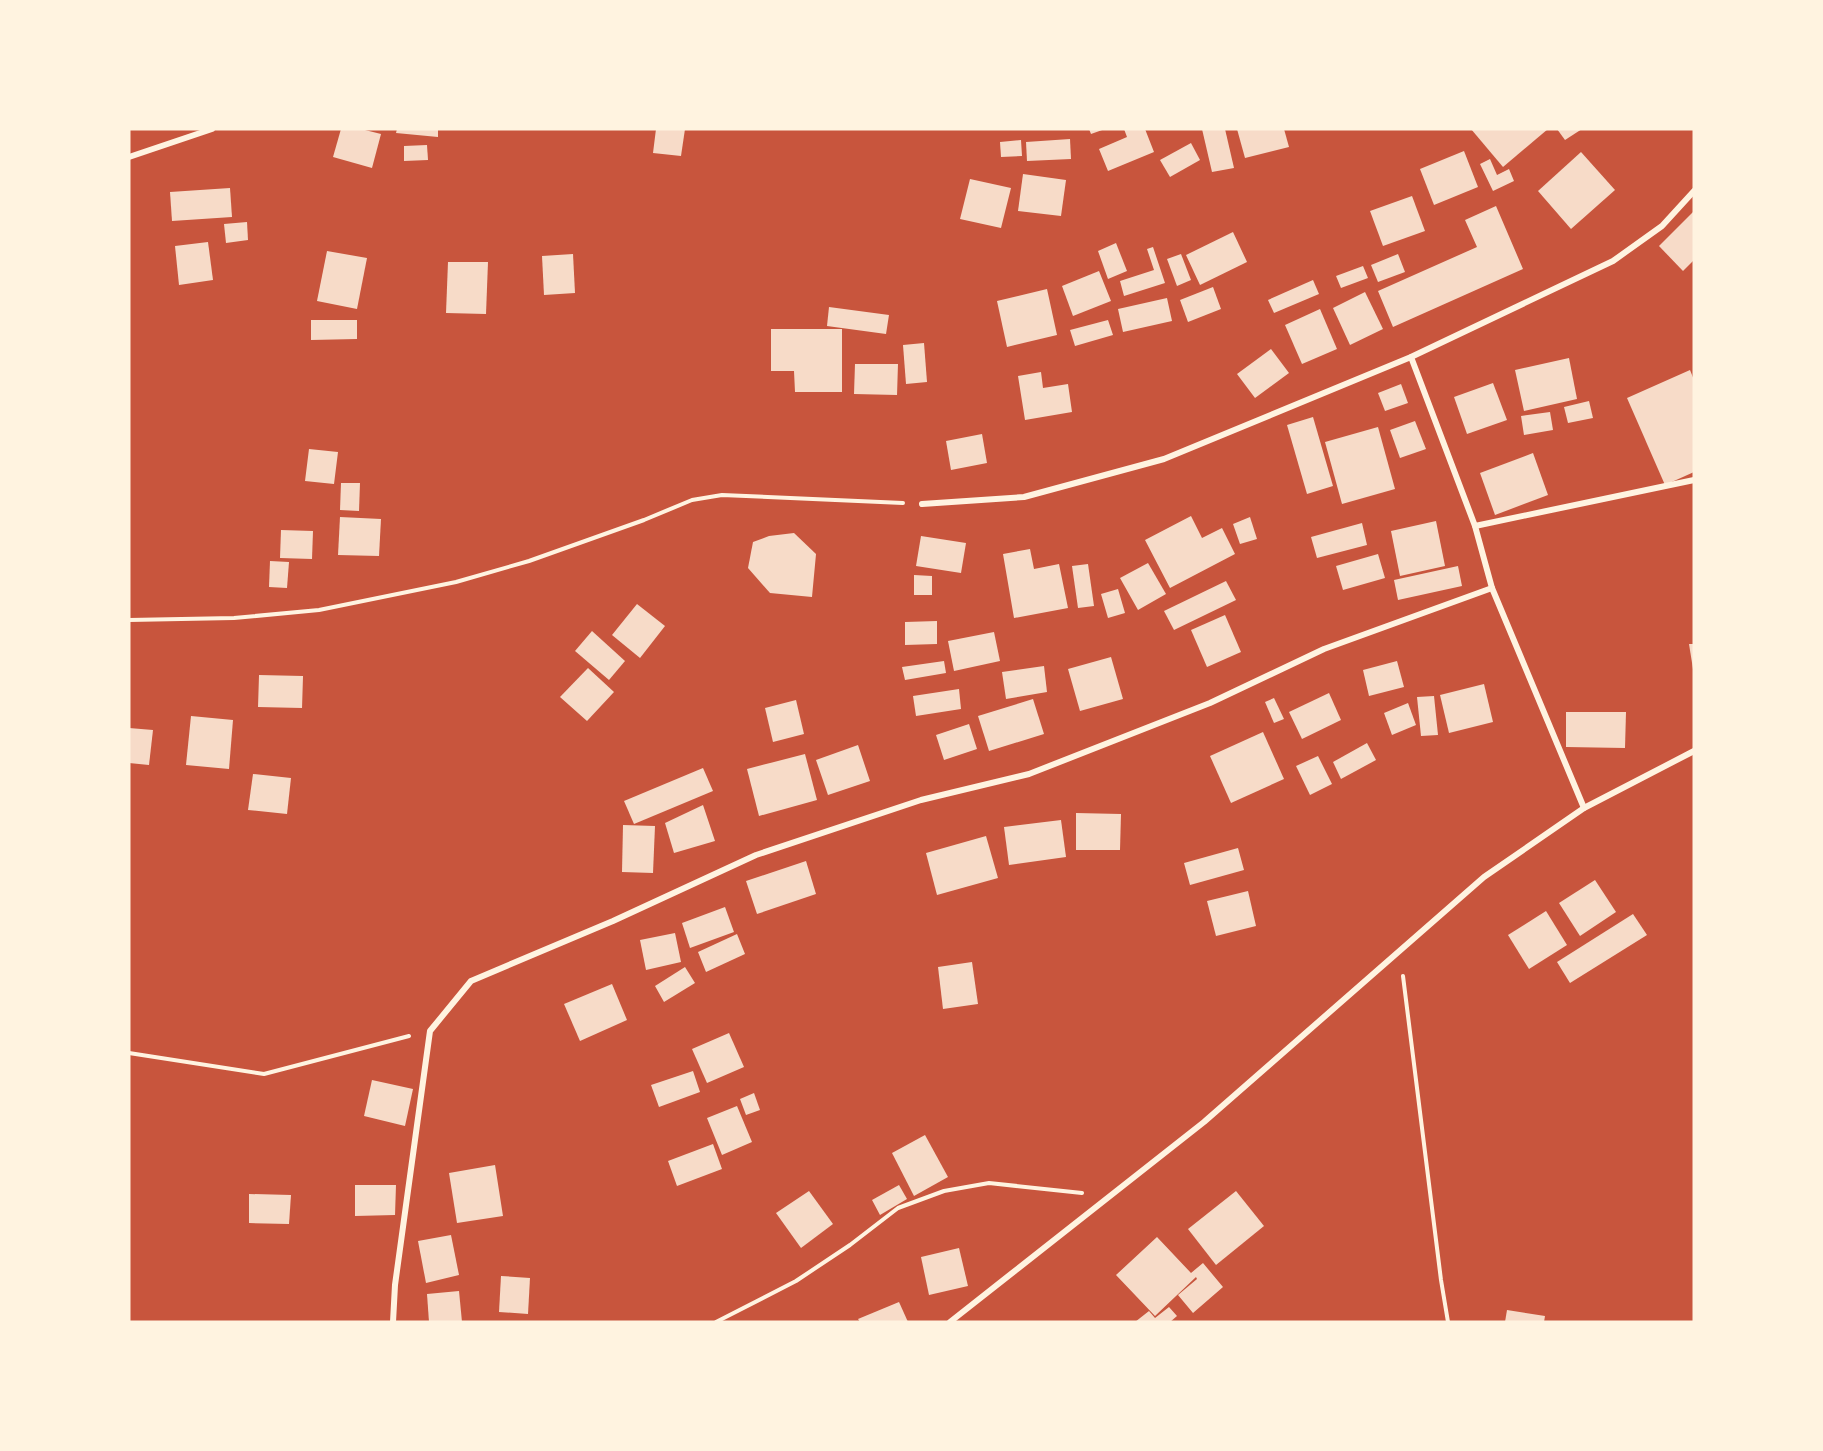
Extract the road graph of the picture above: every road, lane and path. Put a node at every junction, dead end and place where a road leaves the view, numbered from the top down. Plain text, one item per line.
1 (212, 129) edge
2 (129, 157) edge
3 (1694, 191) edge
4 (1411, 357) junction
5 (1694, 480) edge
6 (922, 504) joint
7 (1474, 526) junction
8 (1492, 588) junction
9 (129, 620) edge
10 (1694, 751) edge
11 (1584, 808) junction
12 (1400, 951) junction
13 (430, 1031) junction
14 (129, 1053) edge
15 (1110, 1196) junction
16 (393, 1322) edge
17 (716, 1322) edge
18 (950, 1322) edge
19 (1448, 1322) edge

1 - 2 street
3 - 4 street
4 - 6 street
4 - 7 street
5 - 7 street
6 - 9 path
7 - 8 street
8 - 11 street
8 - 13 street
10 - 11 street
11 - 12 street
12 - 15 street
12 - 19 path
13 - 14 path
13 - 16 street
15 - 17 path
15 - 18 street

